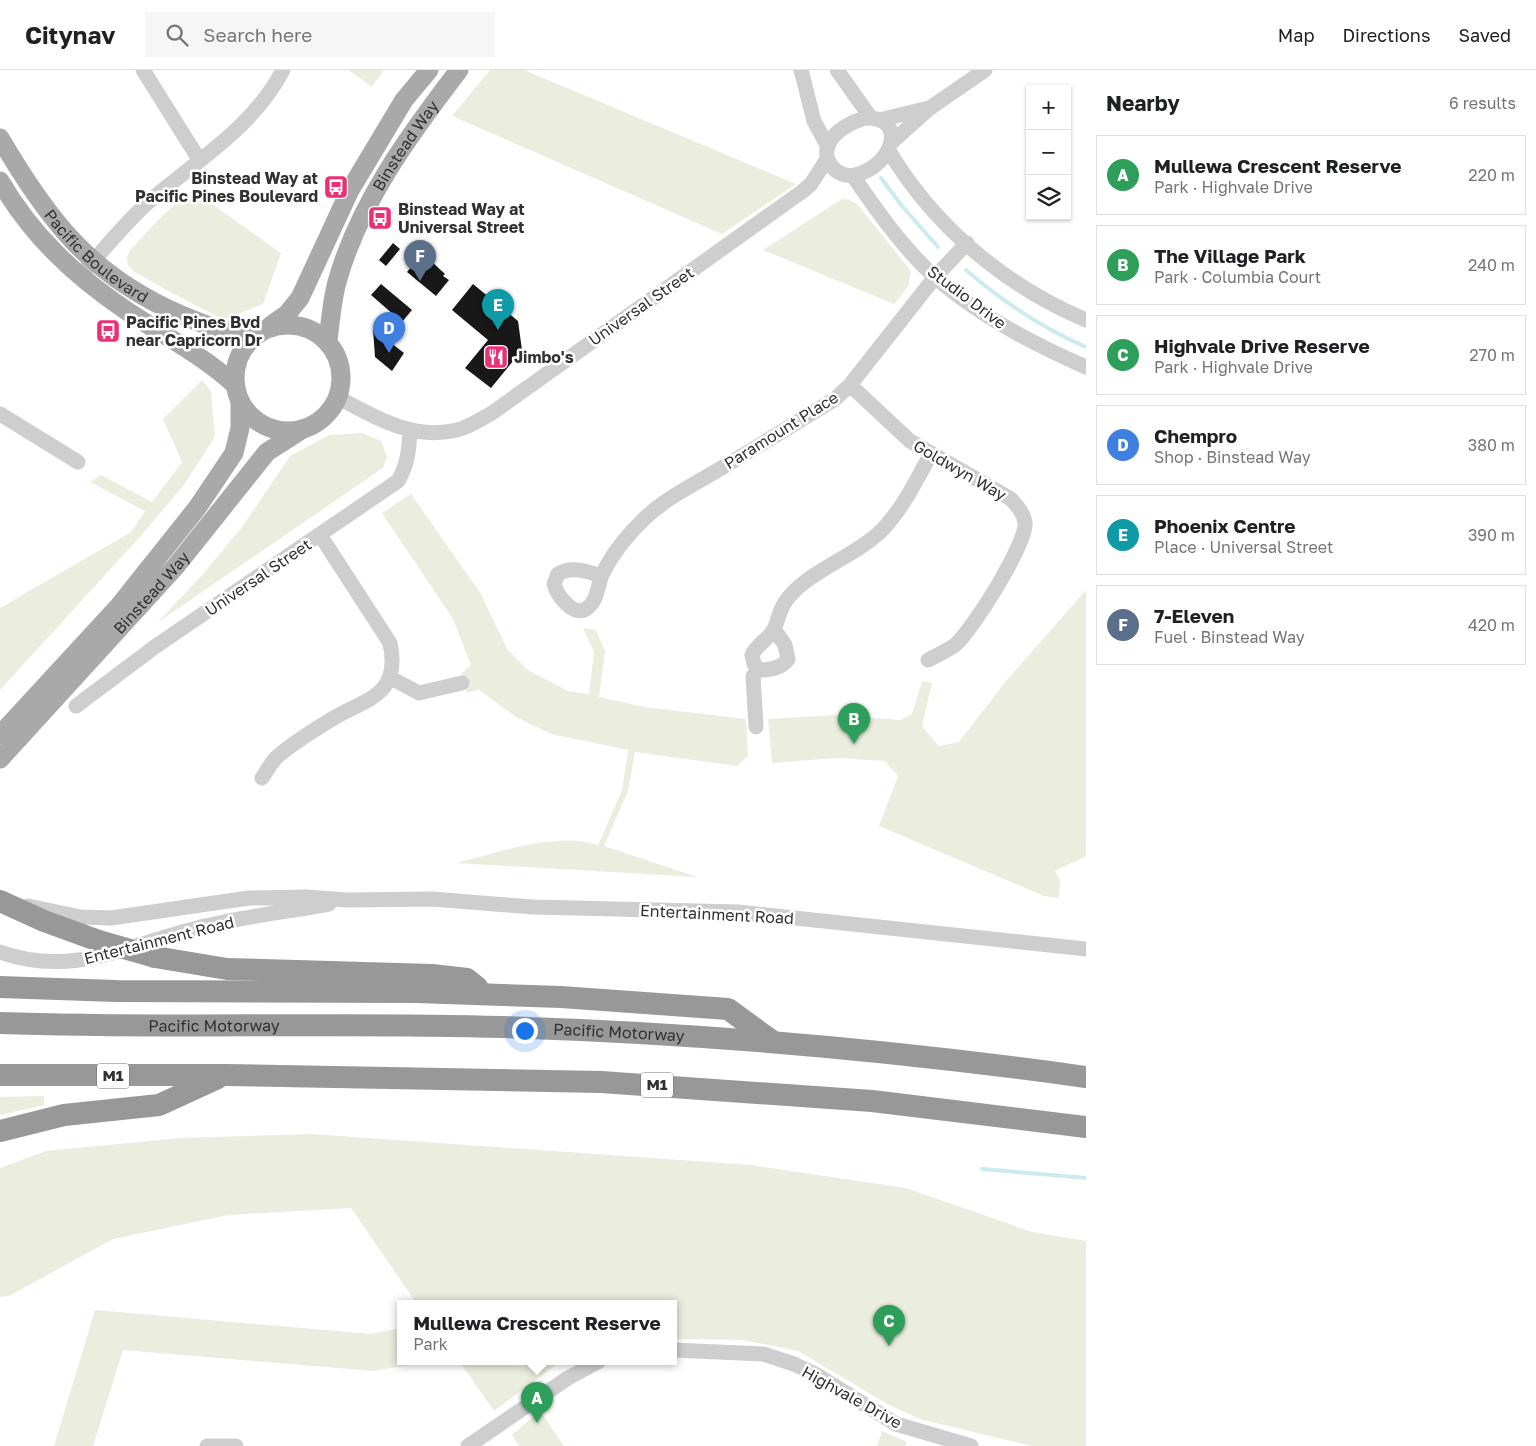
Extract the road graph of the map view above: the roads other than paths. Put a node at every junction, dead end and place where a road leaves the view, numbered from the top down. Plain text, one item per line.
1 (143, 70) edge
2 (283, 70) edge
3 (429, 70) edge
4 (459, 70) edge
5 (801, 70) edge
6 (837, 70) edge
7 (985, 70) edge
8 (930, 108) junction
9 (875, 119) junction
10 (0, 138) edge
11 (890, 146) junction
12 (828, 153) junction
13 (200, 161) junction
14 (852, 176) junction
15 (0, 181) edge
16 (966, 243) junction
17 (94, 261) junction
18 (79, 277) junction
19 (935, 277) junction
20 (1086, 320) edge
21 (261, 332) junction
22 (328, 342) junction
23 (1086, 367) edge
24 (234, 384) junction
25 (850, 385) junction
26 (337, 397) junction
27 (240, 404) junction
28 (0, 414) edge
29 (303, 429) junction
30 (410, 430) junction
31 (931, 454) junction
32 (78, 462) dead end
33 (320, 536) junction
34 (601, 576) dead end
35 (774, 629) junction
36 (928, 660) dead end
37 (759, 670) junction
38 (390, 678) junction
39 (462, 683) dead end
40 (76, 706) dead end
41 (756, 727) dead end
42 (0, 735) edge
43 (0, 759) edge
44 (262, 778) dead end
45 (0, 899) edge
46 (347, 900) junction
47 (1086, 949) edge
48 (0, 952) edge
49 (0, 987) edge
50 (488, 994) junction
51 (0, 1023) edge
52 (772, 1041) junction
53 (0, 1074) edge
54 (226, 1075) junction
55 (1086, 1077) edge
56 (1086, 1126) edge
57 (0, 1131) edge
58 (677, 1350) edge
59 (592, 1365) edge
60 (207, 1446) edge
61 (236, 1446) edge
62 (468, 1446) edge
63 (971, 1446) edge

1 - 13 street
2 - 13 street
3 - 21 main road, Binstead Way
4 - 22 main road, Binstead Way
5 - 12 street
6 - 9 street
7 - 8 street
8 - 9 street
8 - 11 street
9 - 11 street
9 - 12 street
10 - 17 main road, Pacific Boulevard
11 - 14 street
11 - 16 street
12 - 14 street
12 - 30 street, Universal Street
13 - 17 street
14 - 19 street, Studio Drive
15 - 18 main road, Pacific Boulevard
16 - 19 street, Paramount Place
16 - 20 street
17 - 18 street
17 - 21 main road, Pacific Boulevard
18 - 24 main road, Pacific Boulevard
19 - 23 street, Studio Drive
19 - 25 street, Paramount Place
21 - 22 main road
21 - 24 main road
22 - 26 main road
24 - 27 main road
25 - 31 street, Goldwyn Way
25 - 34 street, Paramount Place
26 - 29 main road
26 - 30 street, Universal Street
27 - 29 main road
27 - 42 main road, Binstead Way
28 - 32 street
29 - 43 main road, Binstead Way
30 - 33 street, Universal Street
31 - 35 street
31 - 36 street, Goldwyn Way
33 - 38 street
33 - 40 street, Universal Street
35 - 37 street
35 - 37 street
37 - 41 street
38 - 39 street
38 - 44 street
45 - 46 street, Entertainment Road
45 - 50 highway, bridge
46 - 47 street, Entertainment Road
46 - 48 street, Entertainment Road
49 - 50 highway
50 - 52 highway
51 - 52 highway, Pacific Motorway
52 - 55 highway, Pacific Motorway
53 - 54 highway, M1
54 - 56 highway, M1
54 - 57 highway
58 - 63 street, Highvale Drive
59 - 62 street
60 - 61 street

